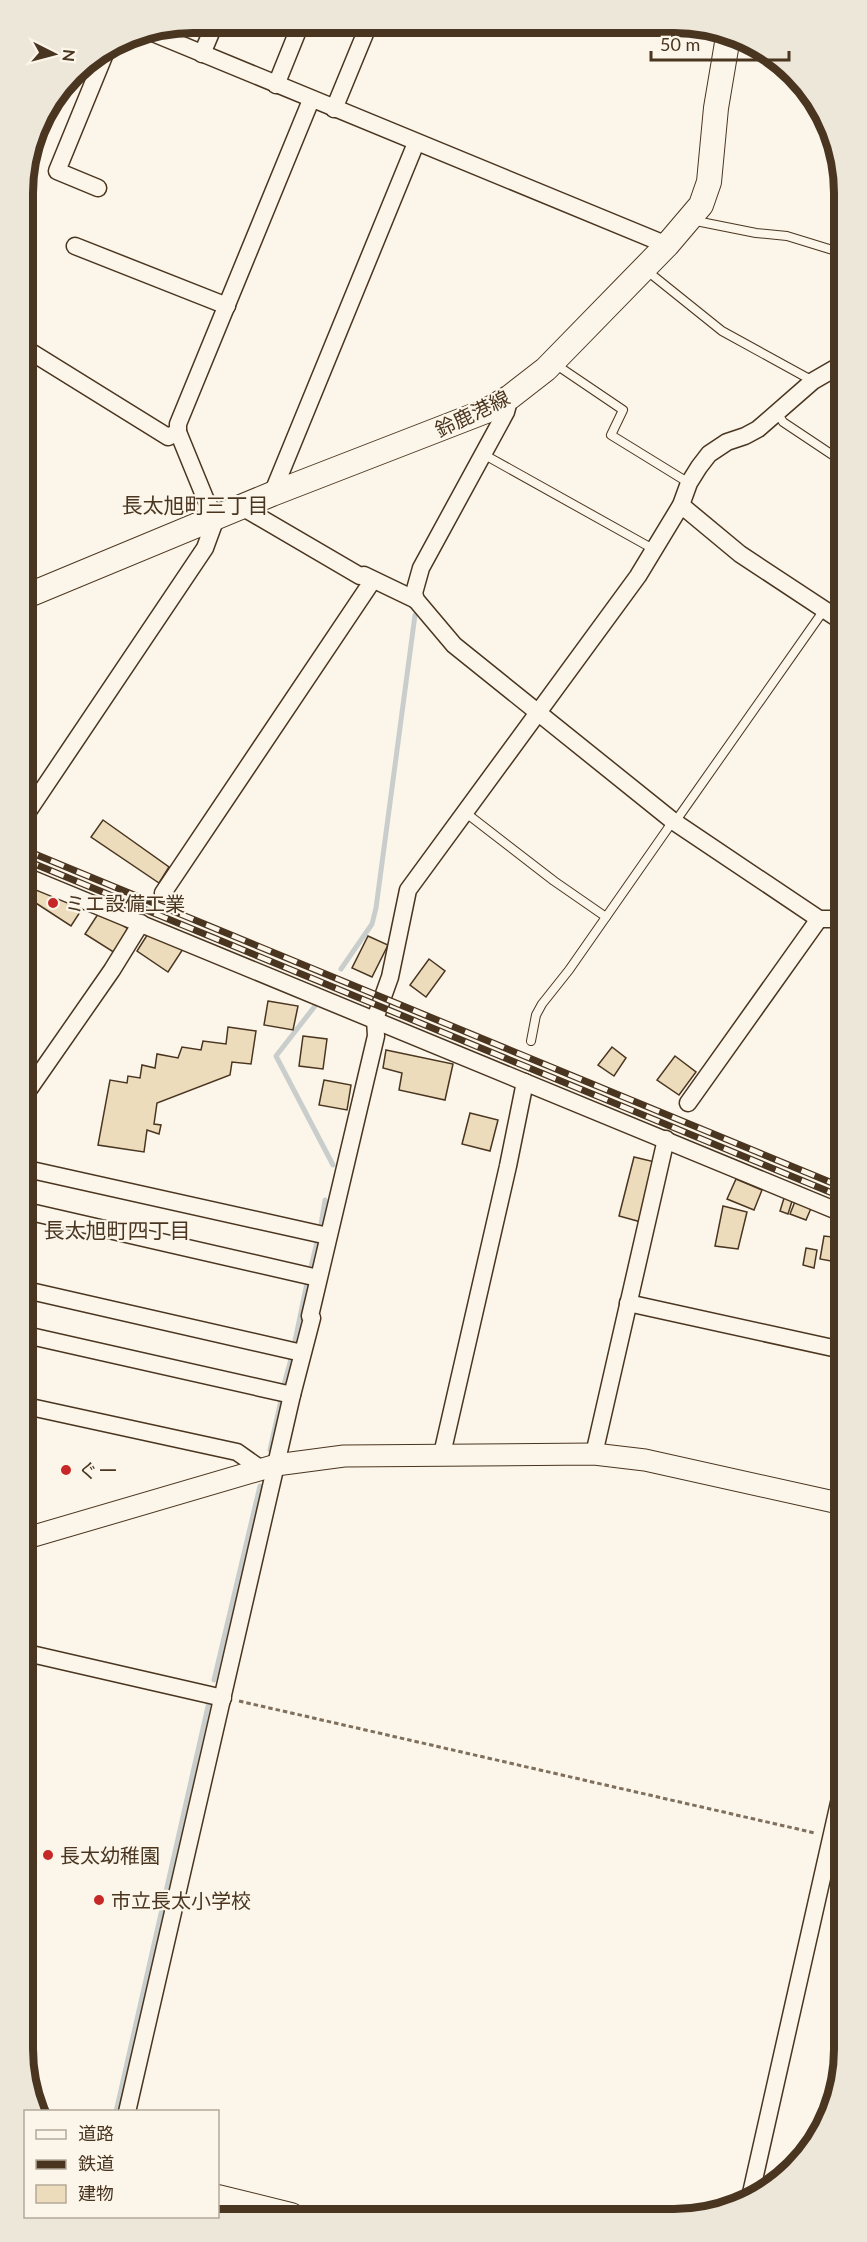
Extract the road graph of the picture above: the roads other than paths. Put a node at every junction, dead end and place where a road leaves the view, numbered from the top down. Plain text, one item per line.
1 (211, 33) edge
2 (297, 33) edge
3 (365, 33) edge
4 (161, 36) edge
5 (727, 43) edge
6 (202, 54) junction
7 (102, 62) edge
8 (276, 85) junction
9 (311, 99) junction
10 (334, 109) junction
11 (416, 143) junction
12 (98, 188) dead end
13 (691, 220) junction
14 (667, 245) junction
15 (75, 246) dead end
16 (834, 250) edge
17 (644, 268) junction
18 (227, 306) junction
19 (33, 353) edge
20 (553, 363) junction
21 (834, 369) edge
22 (813, 381) junction
23 (510, 397) junction
24 (777, 412) junction
25 (178, 432) junction
26 (483, 454) junction
27 (834, 456) edge
28 (689, 483) junction
29 (272, 494) junction
30 (681, 505) junction
31 (242, 507) junction
32 (216, 518) junction
33 (655, 550) junction
34 (373, 580) junction
35 (33, 593) edge
36 (416, 600) junction
37 (834, 613) edge
38 (537, 713) junction
39 (33, 804) edge
40 (466, 813) junction
41 (674, 822) junction
42 (33, 879) edge
43 (163, 893) dead end
44 (606, 916) junction
45 (819, 919) junction
46 (834, 919) edge
47 (141, 923) junction
48 (375, 1019) junction
49 (531, 1041) dead end
50 (525, 1082) junction
51 (33, 1085) edge
52 (688, 1103) dead end
53 (666, 1139) junction
54 (33, 1170) edge
55 (834, 1211) edge
56 (33, 1213) edge
57 (328, 1236) junction
58 (318, 1278) junction
59 (33, 1292) edge
60 (628, 1304) junction
61 (33, 1337) edge
62 (834, 1348) edge
63 (302, 1353) junction
64 (292, 1395) junction
65 (33, 1408) edge
66 (442, 1454) junction
67 (594, 1454) junction
68 (268, 1467) junction
69 (834, 1502) edge
70 (33, 1536) edge
71 (33, 1654) edge
72 (223, 1698) junction
73 (834, 1823) edge
74 (127, 2110) edge
75 (752, 2189) edge
76 (219, 2199) edge
77 (261, 2209) edge

1 - 6 street
2 - 8 street
3 - 10 street
4 - 6 street
5 - 13 main road, 鈴鹿港線
6 - 8 street
7 - 12 street
8 - 9 street
9 - 10 street
9 - 18 street
10 - 11 street
11 - 14 street
11 - 29 street
13 - 14 main road, 鈴鹿港線
13 - 16 lane
14 - 17 main road, 鈴鹿港線
15 - 18 street
17 - 20 main road, 鈴鹿港線
17 - 22 lane
18 - 25 street
19 - 25 street
20 - 23 main road, 鈴鹿港線
20 - 28 lane
21 - 22 street
22 - 24 street
23 - 26 street
23 - 29 main road, 鈴鹿港線
24 - 27 lane
24 - 28 street
25 - 32 street
26 - 33 lane
26 - 36 street
28 - 30 street
29 - 31 main road, 鈴鹿港線
30 - 33 street
30 - 37 street
31 - 32 main road, 鈴鹿港線
31 - 34 street
32 - 35 main road, 鈴鹿港線
32 - 39 street
33 - 38 street
34 - 36 street
34 - 43 street
36 - 38 street
37 - 41 lane
38 - 40 street
38 - 41 street
40 - 44 lane
40 - 48 street
41 - 44 lane
41 - 45 street
42 - 47 street
44 - 49 lane
45 - 46 street
45 - 52 street
47 - 48 street
47 - 51 street
48 - 50 street
48 - 57 street
50 - 53 street
50 - 66 street
53 - 55 street
53 - 60 street
54 - 57 street
56 - 58 street
57 - 58 street
58 - 63 street
59 - 63 street
60 - 62 street
60 - 67 street
61 - 64 street
63 - 64 street
64 - 68 street
65 - 68 street
66 - 67 street
66 - 68 street
67 - 69 street
68 - 70 street
68 - 72 street
71 - 72 street
72 - 74 street
73 - 75 street
76 - 77 main road

